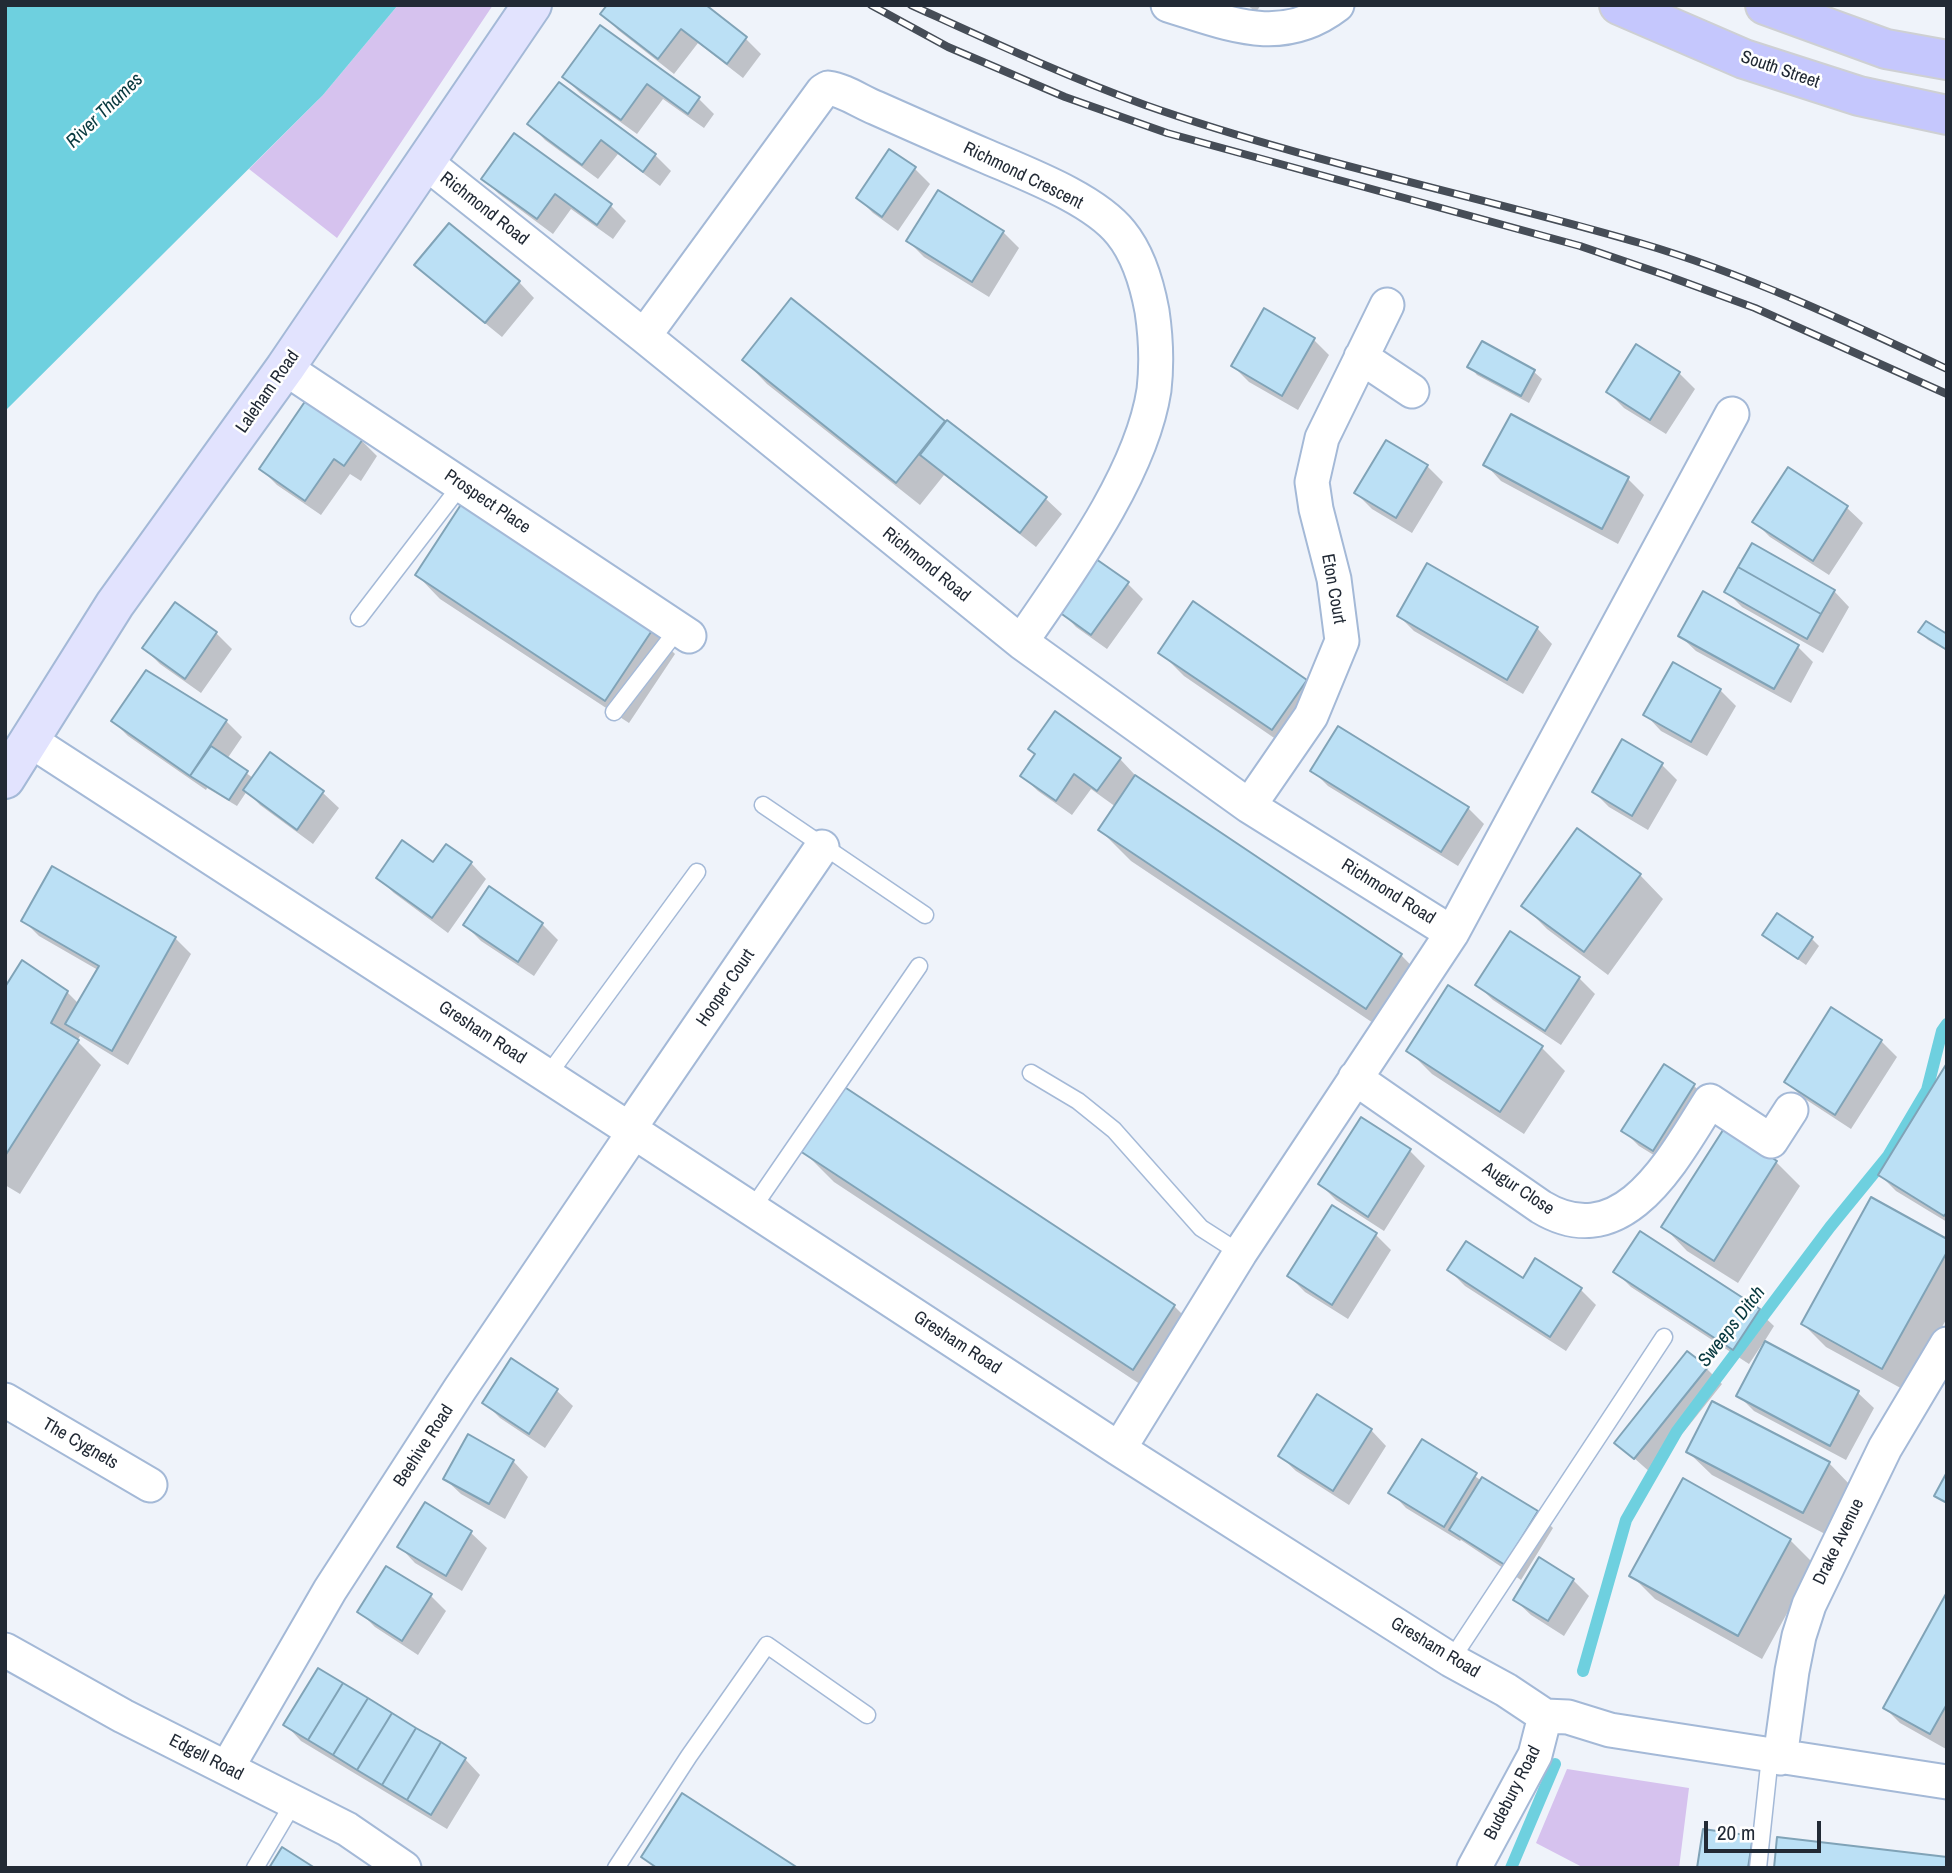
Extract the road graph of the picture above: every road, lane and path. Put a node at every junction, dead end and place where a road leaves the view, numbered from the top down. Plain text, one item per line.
1 (532, 5) edge
2 (1168, 5) edge
3 (1337, 5) edge
4 (1619, 5) edge
5 (1765, 5) edge
6 (1947, 60) edge
7 (1947, 115) edge
8 (424, 162) junction
9 (1387, 305) dead end
10 (644, 336) junction
11 (1361, 357) junction
12 (285, 368) junction
13 (1412, 391) dead end
14 (1732, 414) dead end
15 (461, 485) junction
16 (359, 618) dead end
17 (684, 633) joint
18 (1021, 642) junction
19 (614, 712) dead end
20 (31, 741) junction
21 (5, 779) edge
22 (763, 806) dead end
23 (1249, 806) junction
24 (822, 847) junction
25 (697, 872) dead end
26 (925, 915) dead end
27 (1452, 933) junction
28 (919, 966) dead end
29 (1031, 1073) dead end
30 (548, 1075) junction
31 (1355, 1078) junction
32 (1791, 1110) dead end
33 (632, 1130) junction
34 (752, 1209) junction
35 (1240, 1253) junction
36 (1664, 1337) dead end
37 (1947, 1344) edge
38 (7, 1405) edge
39 (1119, 1450) junction
40 (150, 1485) dead end
41 (5, 1650) edge
42 (1451, 1660) junction
43 (867, 1715) dead end
44 (1545, 1716) junction
45 (1775, 1757) junction
46 (227, 1768) junction
47 (1947, 1782) edge
48 (294, 1802) junction
49 (255, 1868) edge
50 (404, 1868) edge
51 (616, 1868) edge
52 (1475, 1868) edge
53 (1758, 1868) edge

1 - 8 main road, Laleham Road
2 - 3 street
4 - 7 main road, South Street
5 - 6 main road
8 - 10 street, Richmond Road
8 - 12 main road, Laleham Road
9 - 11 street, Eton Court
10 - 18 street, Richmond Road
10 - 18 street, Richmond Crescent
11 - 13 street
11 - 23 street, Eton Court
12 - 15 street, Prospect Place
12 - 20 main road, Laleham Road
14 - 27 street, Richmond Road
15 - 16 lane
15 - 17 street, Prospect Place
17 - 19 lane
18 - 23 street, Richmond Road
20 - 21 main road, Laleham Road
20 - 30 street, Gresham Road
22 - 24 lane
23 - 27 street, Richmond Road
24 - 26 lane
24 - 33 street, Hooper Court
25 - 30 lane
27 - 31 street, Richmond Road
28 - 34 lane
29 - 35 lane
30 - 33 street, Gresham Road
31 - 32 street, Augur Close
31 - 35 street, Richmond Road
33 - 34 street, Gresham Road
33 - 46 street, Beehive Road
34 - 39 street, Gresham Road
35 - 39 street, Richmond Road
36 - 42 lane
37 - 45 street, Drake Avenue
38 - 40 street, The Cygnets
39 - 42 street, Gresham Road
41 - 46 street, Edgell Road
42 - 44 street, Gresham Road
43 - 51 lane
44 - 45 street, Gresham Road
44 - 52 street, Budebury Road
45 - 47 street, Gresham Road
45 - 53 lane
46 - 48 street, Edgell Road
48 - 49 lane
48 - 50 street, Edgell Road

